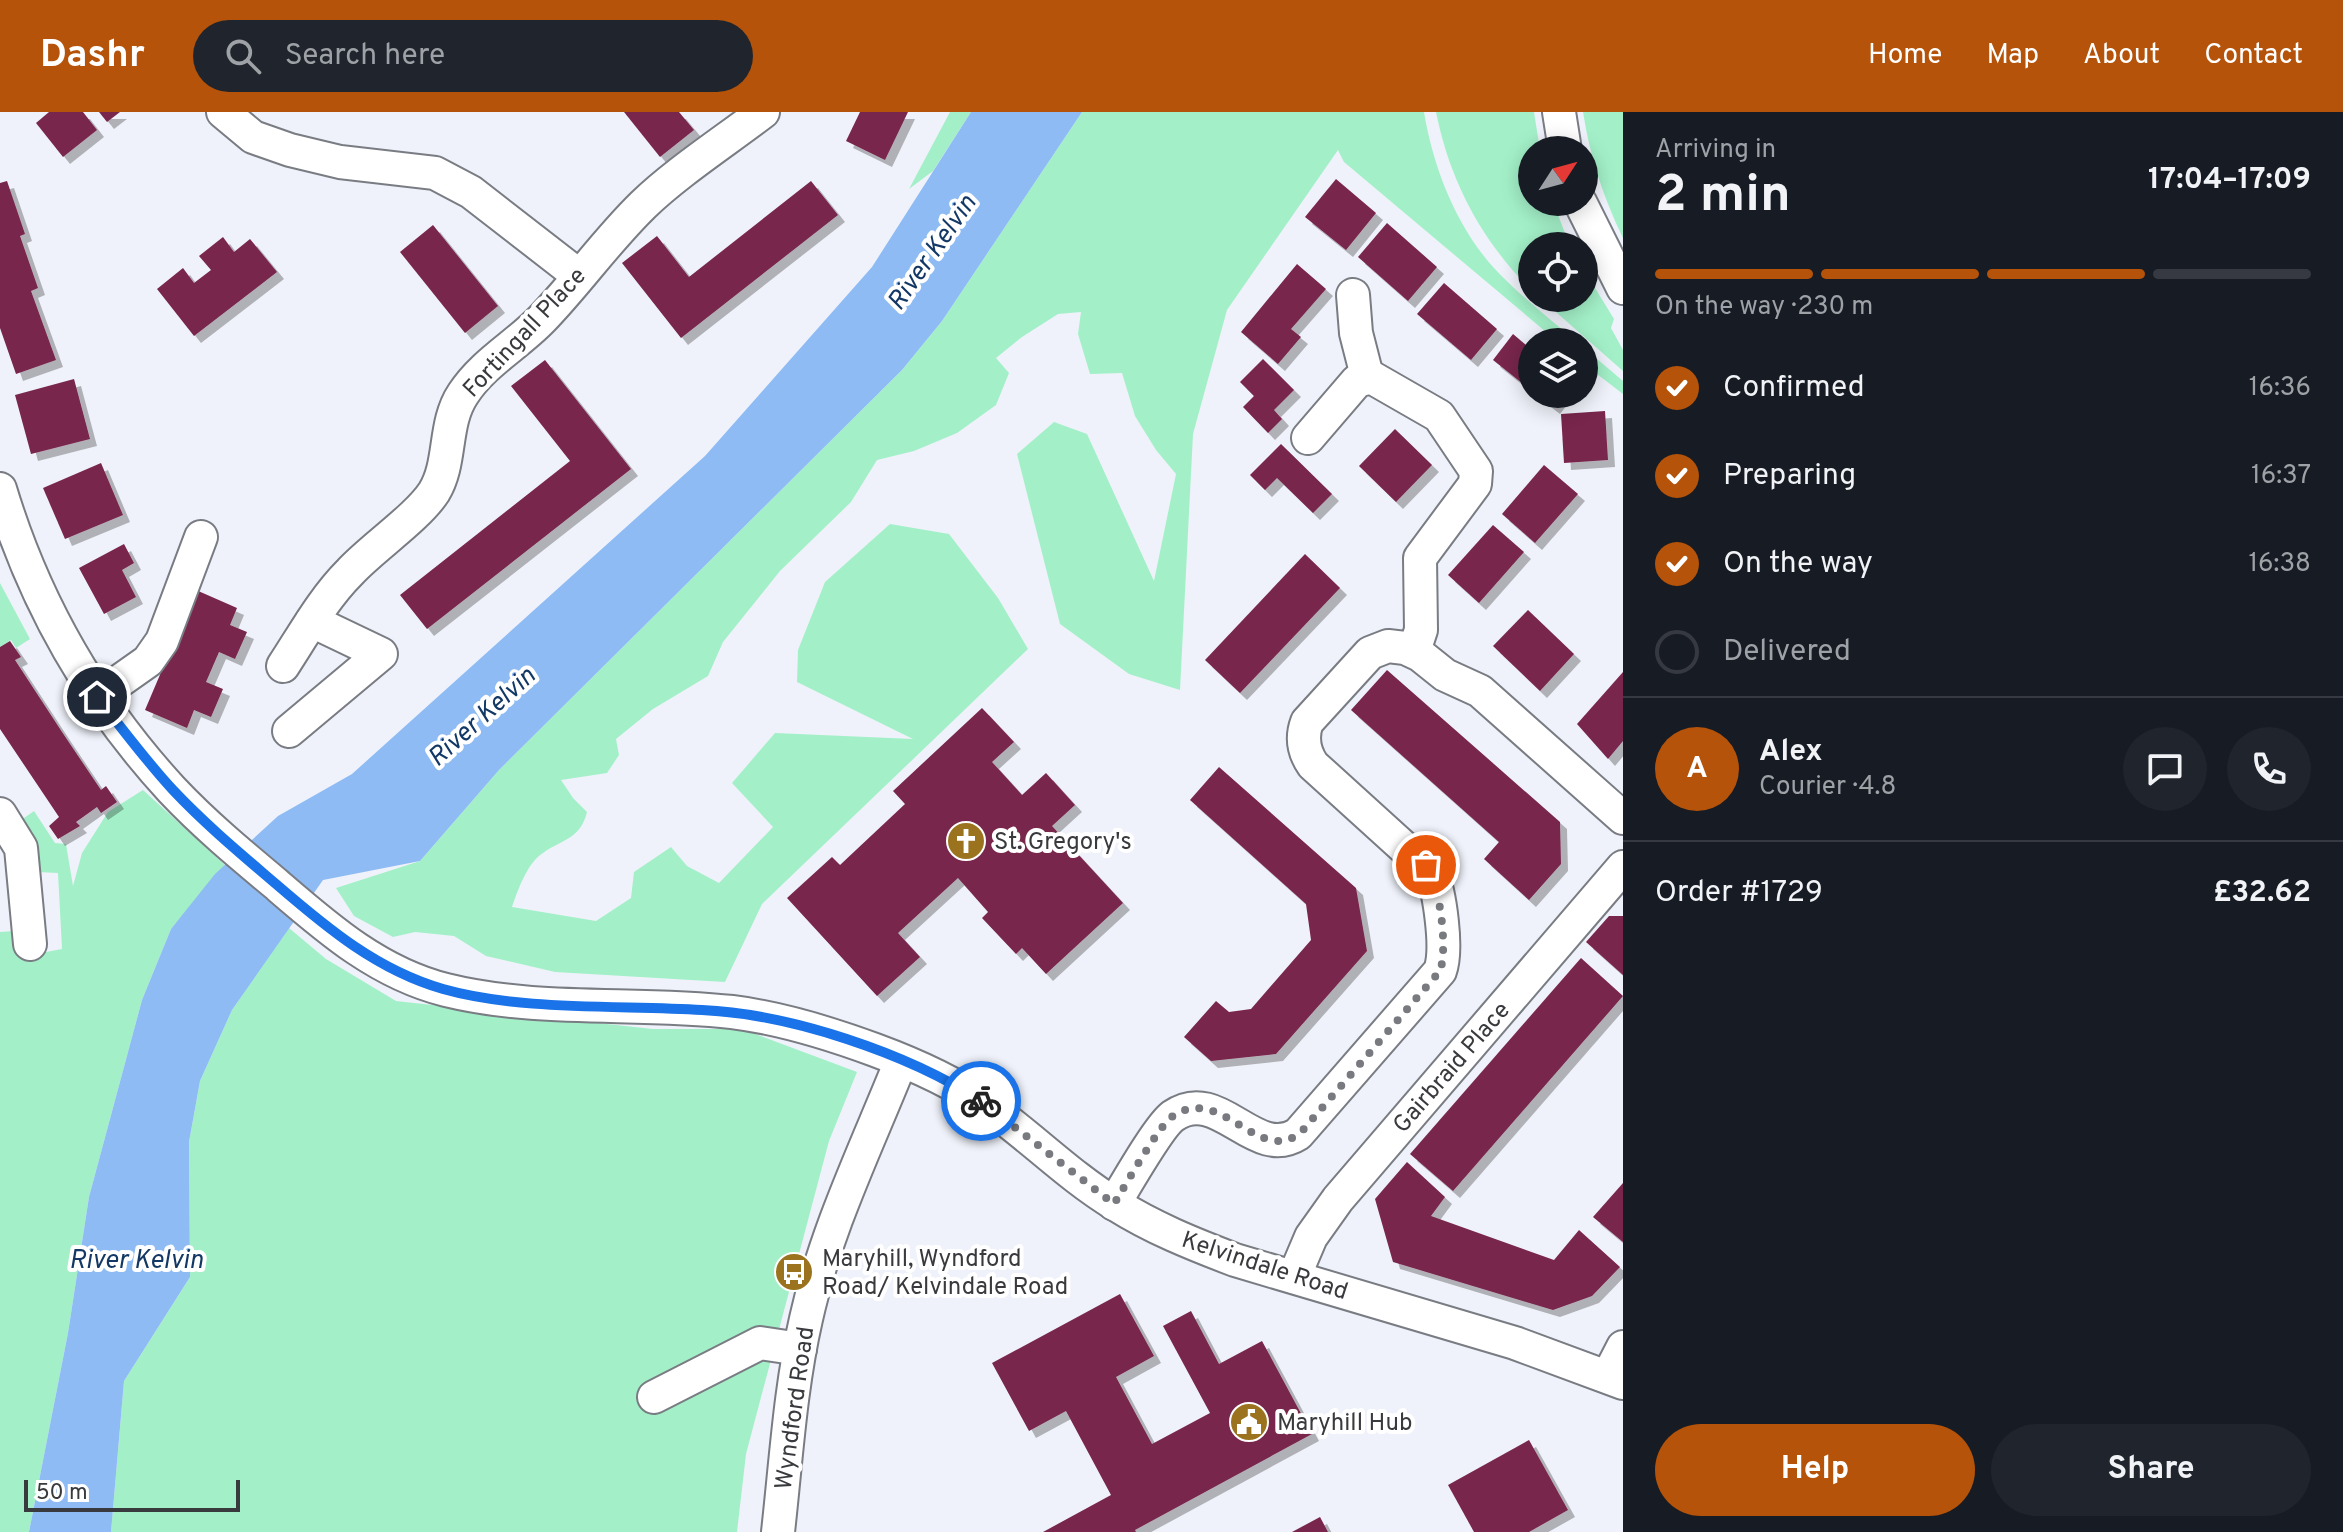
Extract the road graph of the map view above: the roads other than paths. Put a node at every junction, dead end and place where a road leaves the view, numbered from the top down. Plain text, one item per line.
1 (223, 112) edge
2 (763, 112) edge
3 (1559, 112) edge
4 (1563, 136) edge
5 (1587, 216) edge
6 (578, 275) junction
7 (1623, 288) edge
8 (1353, 295) dead end
9 (1367, 376) junction
10 (1308, 438) dead end
11 (0, 489) edge
12 (7, 534) edge
13 (201, 537) dead end
14 (312, 621) junction
15 (1414, 651) junction
16 (283, 666) dead end
17 (97, 697) junction
18 (289, 731) dead end
19 (0, 814) edge
20 (1622, 816) edge
21 (1623, 867) edge
22 (30, 944) dead end
23 (901, 1061) junction
24 (1114, 1204) junction
25 (1294, 1277) junction
26 (1623, 1347) edge
27 (800, 1349) junction
28 (1616, 1380) edge
29 (654, 1397) dead end
30 (778, 1532) edge

1 - 6 street
2 - 6 street, Fortingall Place
3 - 4 street
5 - 7 street
6 - 14 street, Fortingall Place
8 - 9 street
9 - 10 street
9 - 15 street
11 - 12 street, Kelvindale Road
12 - 17 street, Kelvindale Road
13 - 17 street
14 - 16 street, Fortingall Place
14 - 18 street
15 - 20 street
15 - 24 street
17 - 23 street, Kelvindale Road
19 - 22 street
21 - 25 street, Gairbraid Place
23 - 24 street, Kelvindale Road
23 - 27 street, Wyndford Road
24 - 25 street, Kelvindale Road
25 - 28 street, Kelvindale Road
26 - 28 street
27 - 29 street
27 - 30 street, Wyndford Road

